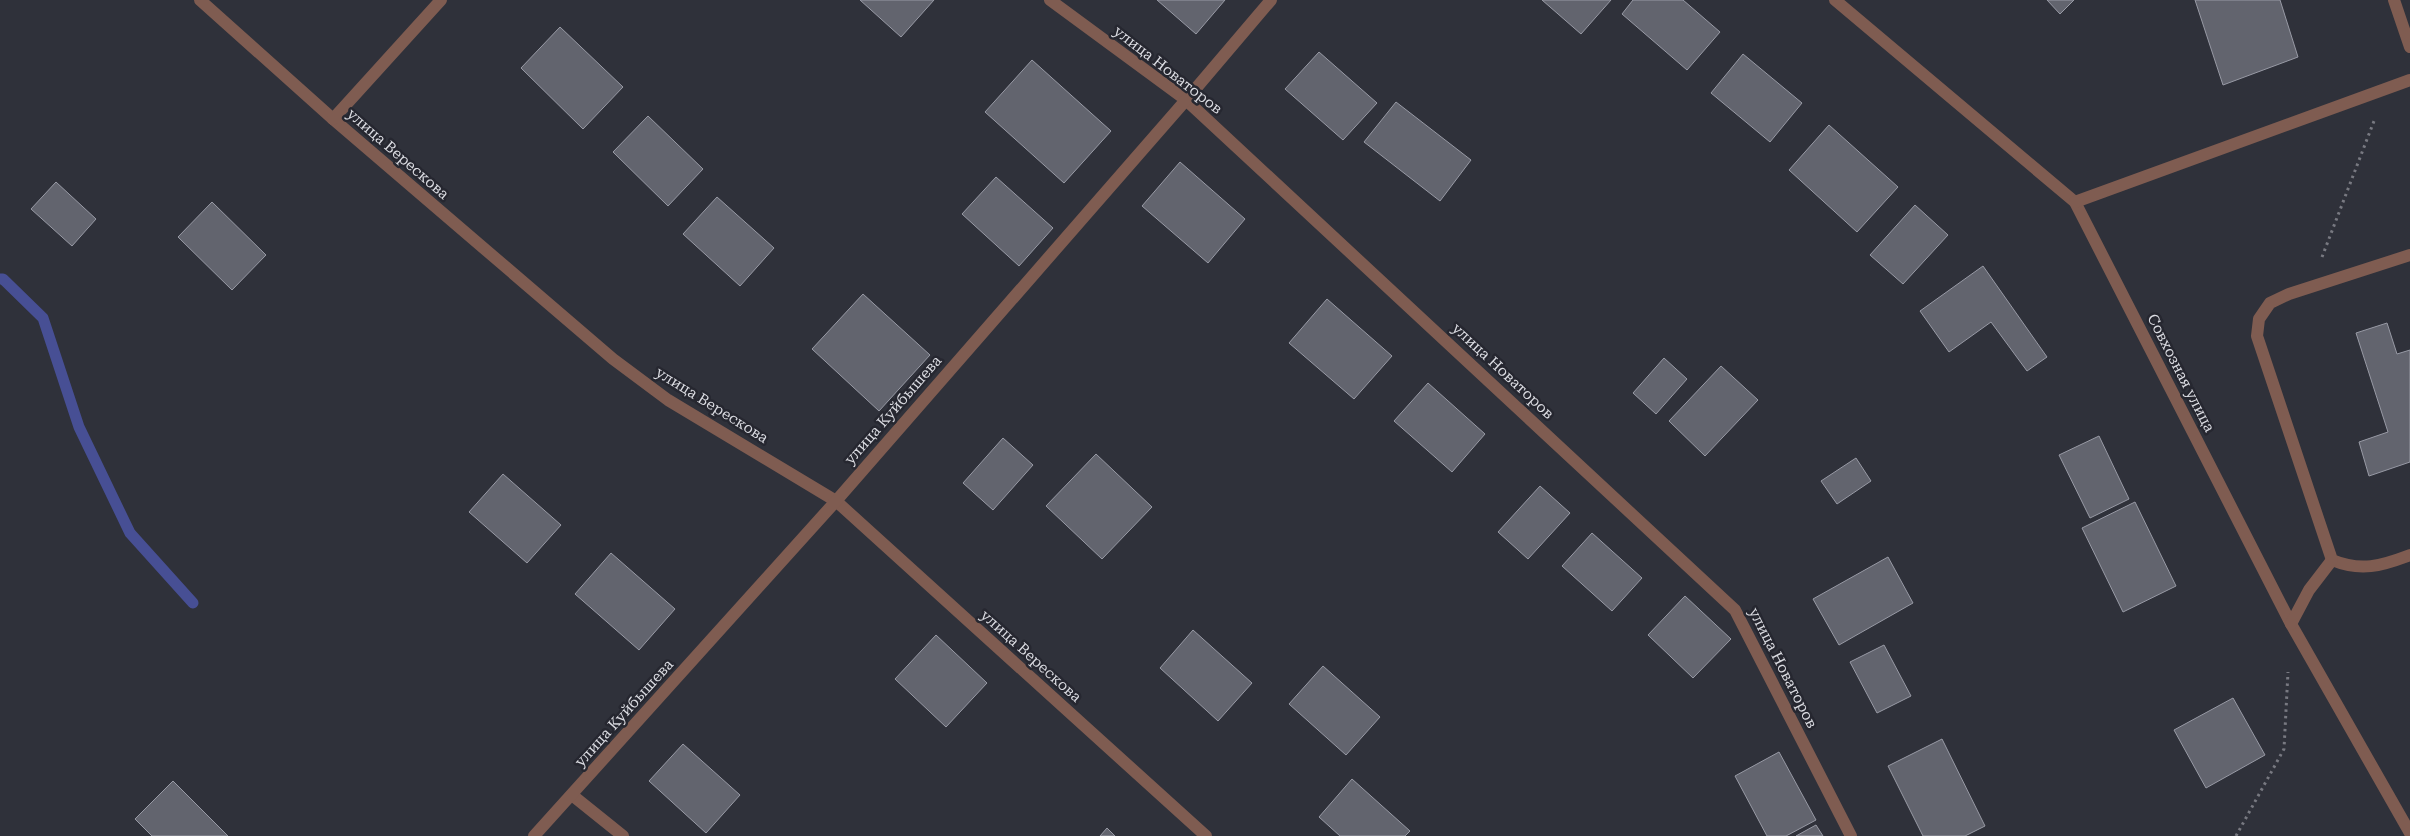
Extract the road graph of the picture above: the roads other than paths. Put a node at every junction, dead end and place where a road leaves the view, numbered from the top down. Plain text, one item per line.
1 (200, 0) edge
2 (441, 0) edge
3 (1050, 0) edge
4 (1271, 0) edge
5 (1835, 0) edge
6 (2394, 0) edge
7 (2410, 47) edge
8 (2410, 80) edge
9 (1186, 100) junction
10 (333, 119) junction
11 (2075, 202) junction
12 (2410, 255) edge
13 (836, 501) junction
14 (2410, 555) edge
15 (2332, 560) junction
16 (2291, 624) junction
17 (572, 795) junction
18 (2410, 834) edge
19 (534, 836) edge
20 (623, 836) edge
21 (1206, 836) edge
22 (1851, 836) edge

1 - 10 street, улица Верескова
2 - 10 street
3 - 9 street, улица Новаторов
4 - 9 street, улица Куйбышева
5 - 11 street, Совхозная улица
6 - 7 street
8 - 11 street
9 - 13 street, улица Куйбышева
9 - 22 street, улица Новаторов
10 - 13 street, улица Верескова
11 - 16 street, Совхозная улица
12 - 15 street
13 - 17 street, улица Куйбышева
13 - 21 street, улица Верескова
14 - 15 street
15 - 16 street
16 - 18 street, Совхозная улица
17 - 19 street, улица Куйбышева
17 - 20 street

